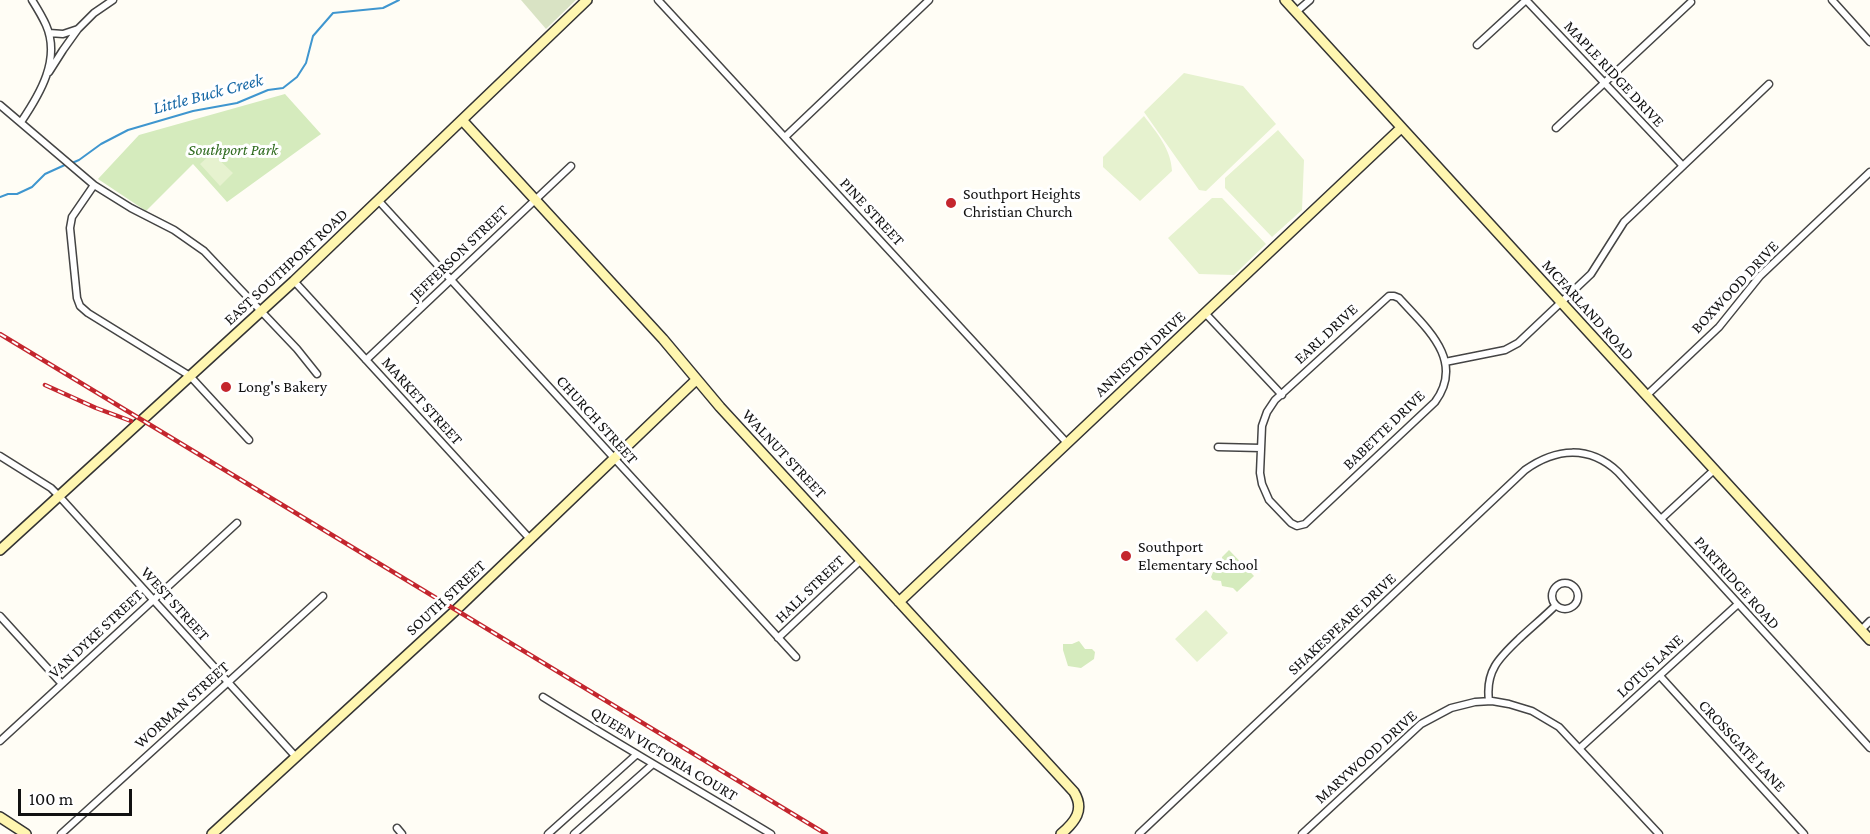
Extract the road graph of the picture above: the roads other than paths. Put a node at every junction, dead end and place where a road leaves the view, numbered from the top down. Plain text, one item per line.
1 (32, 0) edge
2 (113, 0) edge
3 (586, 0) edge
4 (658, 0) edge
5 (929, 0) edge
6 (1285, 0) edge
7 (1310, 0) edge
8 (1526, 0) edge
9 (1832, 0) edge
10 (1691, 2) dead end
11 (1296, 12) junction
12 (78, 30) junction
13 (49, 33) junction
14 (1870, 42) edge
15 (1477, 45) dead end
16 (46, 77) junction
17 (1605, 83) junction
18 (1769, 84) dead end
19 (0, 105) edge
20 (462, 120) junction
21 (21, 122) junction
22 (1401, 128) junction
23 (1556, 128) dead end
24 (785, 137) junction
25 (571, 166) dead end
26 (1683, 166) junction
27 (1870, 172) edge
28 (94, 185) junction
29 (535, 198) junction
30 (378, 200) junction
31 (451, 280) junction
32 (294, 281) junction
33 (1561, 302) junction
34 (261, 311) junction
35 (1205, 313) junction
36 (366, 360) junction
37 (1445, 362) junction
38 (318, 374) dead end
39 (190, 376) junction
40 (696, 380) junction
41 (1282, 394) junction
42 (1646, 396) junction
43 (249, 440) dead end
44 (1067, 443) junction
45 (1218, 447) dead end
46 (1261, 448) junction
47 (1574, 453) joint
48 (0, 456) edge
49 (614, 459) junction
50 (1714, 470) junction
51 (59, 496) junction
52 (1661, 519) junction
53 (237, 523) dead end
54 (1299, 526) joint
55 (530, 539) junction
56 (0, 550) edge
57 (861, 560) junction
58 (322, 596) dead end
59 (153, 600) junction
60 (899, 602) junction
61 (1738, 604) junction
62 (1556, 605) junction
63 (0, 616) edge
64 (1870, 621) edge
65 (1861, 630) junction
66 (778, 638) junction
67 (1870, 640) edge
68 (796, 657) dead end
69 (1659, 676) junction
70 (228, 682) junction
71 (62, 684) junction
72 (543, 696) dead end
73 (1489, 701) junction
74 (0, 741) edge
75 (1580, 748) junction
76 (1870, 748) edge
77 (636, 755) junction
78 (296, 757) junction
79 (653, 764) junction
80 (0, 817) edge
81 (397, 828) dead end
82 (26, 834) edge
83 (61, 834) edge
84 (212, 834) edge
85 (402, 834) edge
86 (548, 834) edge
87 (574, 834) edge
88 (771, 834) edge
89 (1061, 834) edge
90 (1139, 834) edge
91 (1302, 834) edge
92 (1659, 834) edge
93 (1804, 834) edge

1 - 13 street
2 - 12 street
3 - 20 street, EAST SOUTHPORT ROAD
4 - 24 street, PINE STREET
5 - 24 street
6 - 11 street, MCFARLAND ROAD
7 - 11 street
8 - 15 street
8 - 17 street, MAPLE RIDGE DRIVE
9 - 14 street
10 - 17 street
11 - 22 street, MCFARLAND ROAD
12 - 13 street
12 - 16 street
13 - 16 street
16 - 21 street
17 - 23 street
17 - 26 street, MAPLE RIDGE DRIVE
18 - 26 street
19 - 21 street
20 - 29 street, WALNUT STREET
20 - 30 street, EAST SOUTHPORT ROAD
21 - 28 street
22 - 33 street, MCFARLAND ROAD
22 - 35 street, ANNISTON DRIVE
24 - 44 street, PINE STREET
25 - 29 street, JEFFERSON STREET
26 - 33 street
27 - 42 street, BOXWOOD DRIVE
28 - 34 street
28 - 39 street
29 - 31 street, JEFFERSON STREET
29 - 40 street, WALNUT STREET
30 - 31 street, CHURCH STREET
30 - 32 street, EAST SOUTHPORT ROAD
31 - 36 street, JEFFERSON STREET
31 - 49 street, CHURCH STREET
32 - 34 street, EAST SOUTHPORT ROAD
32 - 36 street, MARKET STREET
33 - 37 street
33 - 42 street, MCFARLAND ROAD
34 - 38 street
34 - 39 street, EAST SOUTHPORT ROAD
35 - 41 street
35 - 44 street, ANNISTON DRIVE
36 - 55 street, MARKET STREET
37 - 41 street, EARL DRIVE
37 - 54 street, BABETTE DRIVE
39 - 43 street
39 - 51 street, EAST SOUTHPORT ROAD
40 - 49 street, SOUTH STREET
40 - 57 street, WALNUT STREET
41 - 46 street, EARL DRIVE
42 - 50 street, MCFARLAND ROAD
44 - 60 street, ANNISTON DRIVE
45 - 46 street
46 - 54 street, EARL DRIVE
47 - 52 street, PARTRIDGE ROAD
47 - 90 street, SHAKESPEARE DRIVE
48 - 51 street, WEST STREET
49 - 55 street, SOUTH STREET
49 - 66 street, CHURCH STREET
50 - 52 street
50 - 65 street, MCFARLAND ROAD
51 - 56 street, EAST SOUTHPORT ROAD
51 - 59 street, WEST STREET
52 - 61 street, PARTRIDGE ROAD
53 - 59 street, VAN DYKE STREET
55 - 78 street, SOUTH STREET
57 - 60 street, WALNUT STREET
57 - 66 street, HALL STREET
58 - 70 street, WORMAN STREET
59 - 70 street, WEST STREET
59 - 71 street, VAN DYKE STREET
60 - 89 street, WALNUT STREET
61 - 69 street, LOTUS LANE
61 - 76 street, PARTRIDGE ROAD
62 - 62 street
62 - 73 street
63 - 71 street
64 - 65 street
65 - 67 street, MCFARLAND ROAD
66 - 68 street, CHURCH STREET
69 - 75 street, LOTUS LANE
69 - 93 street, CROSSGATE LANE
70 - 78 street, WEST STREET
70 - 83 street, WORMAN STREET
71 - 74 street, VAN DYKE STREET
72 - 77 street, QUEEN VICTORIA COURT
73 - 75 street, MARYWOOD DRIVE
73 - 91 street, MARYWOOD DRIVE
75 - 92 street, MARYWOOD DRIVE
77 - 79 street, QUEEN VICTORIA COURT
77 - 86 street
78 - 84 street, SOUTH STREET
79 - 87 street
79 - 88 street, QUEEN VICTORIA COURT
80 - 82 street
81 - 85 street

